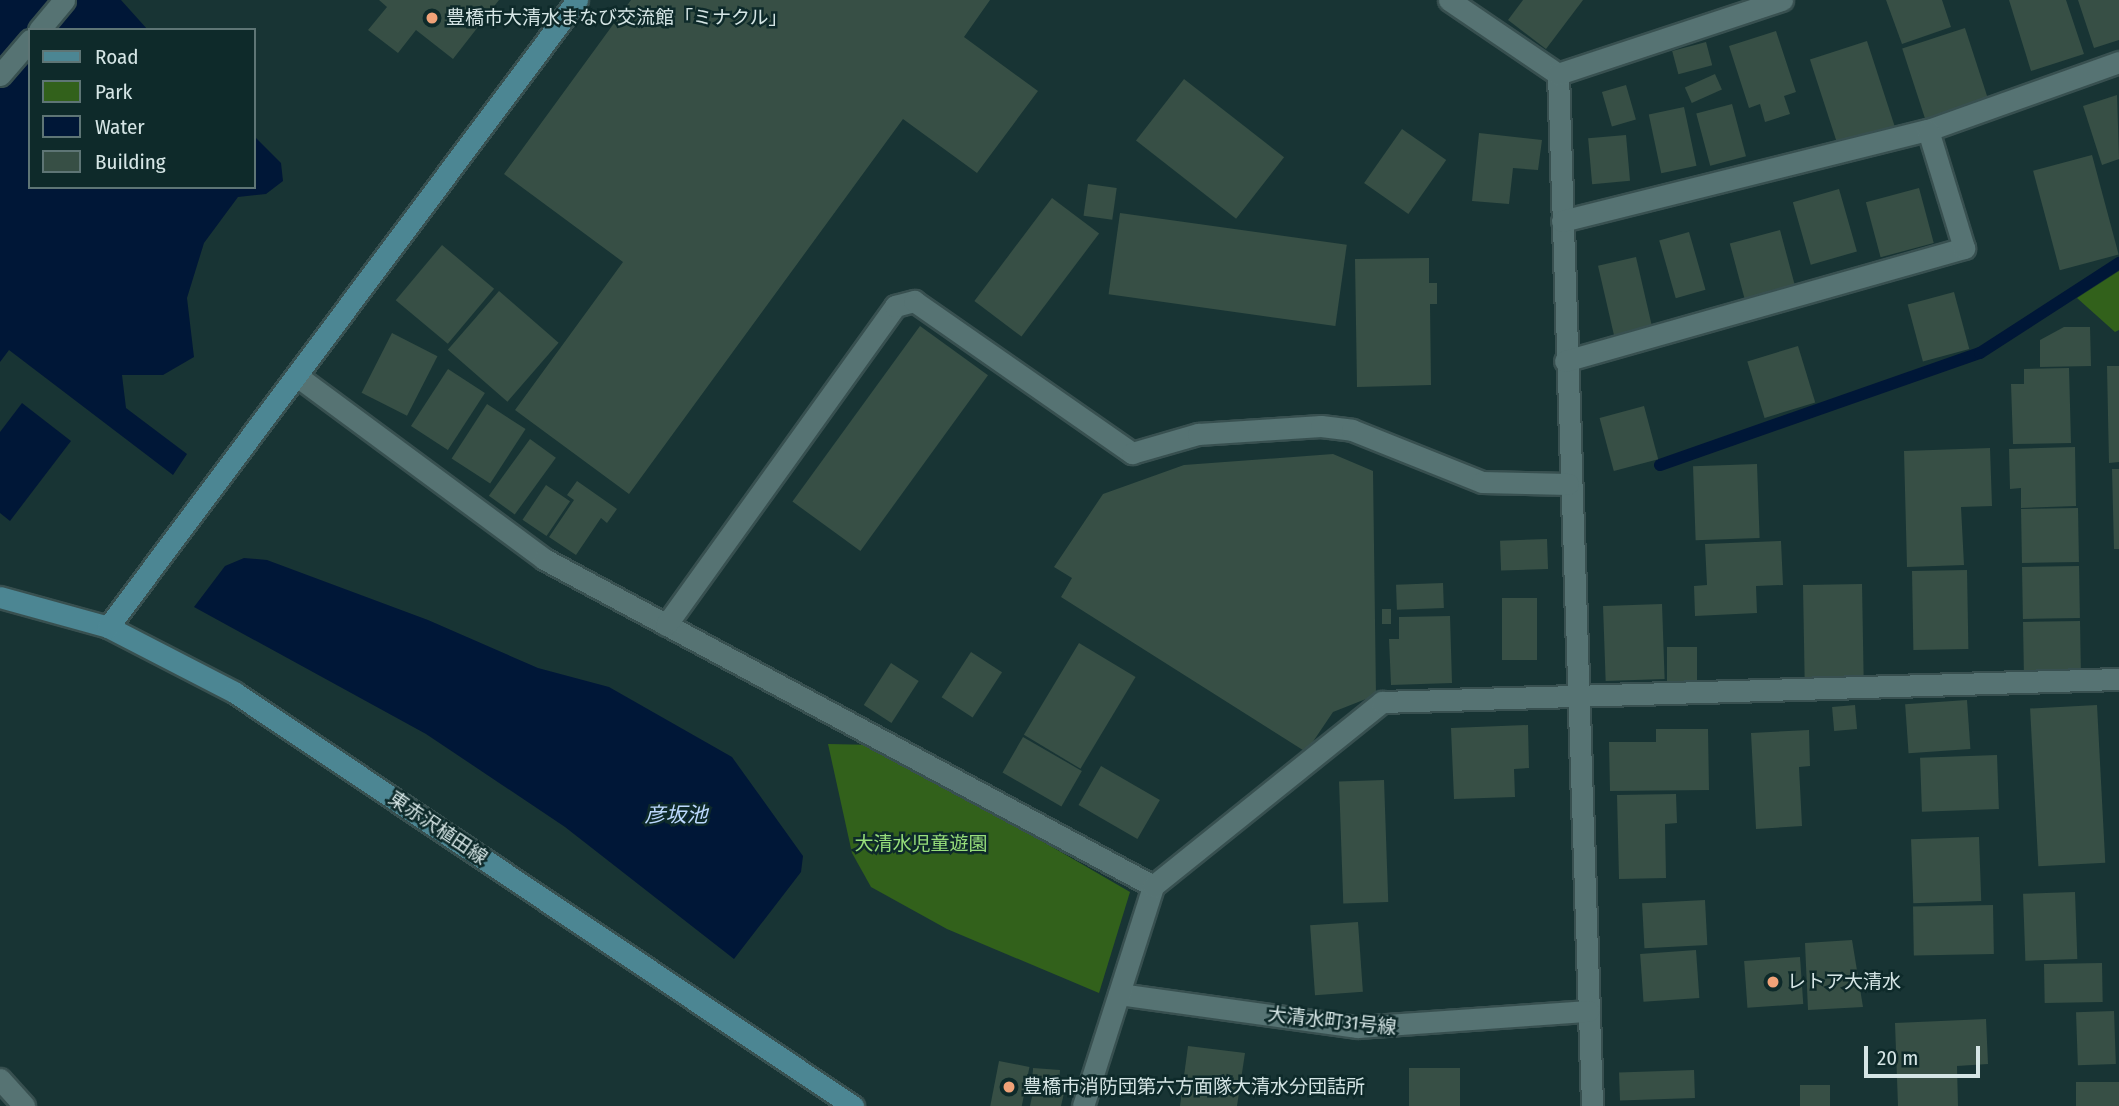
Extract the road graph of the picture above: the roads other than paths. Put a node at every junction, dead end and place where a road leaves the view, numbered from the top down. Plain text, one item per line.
1 (65, 0) edge
2 (577, 0) edge
3 (1449, 0) edge
4 (1782, 0) edge
5 (41, 28) edge
6 (28, 42) edge
7 (2119, 62) edge
8 (1558, 74) junction
9 (0, 75) edge
10 (1928, 130) junction
11 (1562, 220) junction
12 (1564, 361) junction
13 (297, 376) junction
14 (1568, 484) junction
15 (0, 597) edge
16 (666, 625) junction
17 (108, 627) junction
18 (2119, 679) edge
19 (1576, 697) junction
20 (1153, 886) junction
21 (1119, 994) junction
22 (1588, 1011) junction
23 (0, 1079) edge
24 (850, 1105) edge
25 (24, 1106) edge
26 (1083, 1106) edge
27 (1592, 1106) edge

1 - 5 street
2 - 13 main road
3 - 8 street
4 - 8 street
6 - 9 street
7 - 10 street
8 - 11 street
10 - 11 street
10 - 12 street
11 - 12 street
12 - 14 street
13 - 16 street
13 - 17 main road
14 - 16 street
14 - 19 street
15 - 17 main road, 東赤沢植田線
16 - 20 street
17 - 24 main road, 東赤沢植田線
18 - 19 street
19 - 20 street
19 - 22 street
20 - 21 street
21 - 22 street, 大清水町31号線
21 - 26 street
22 - 27 street
23 - 25 street

